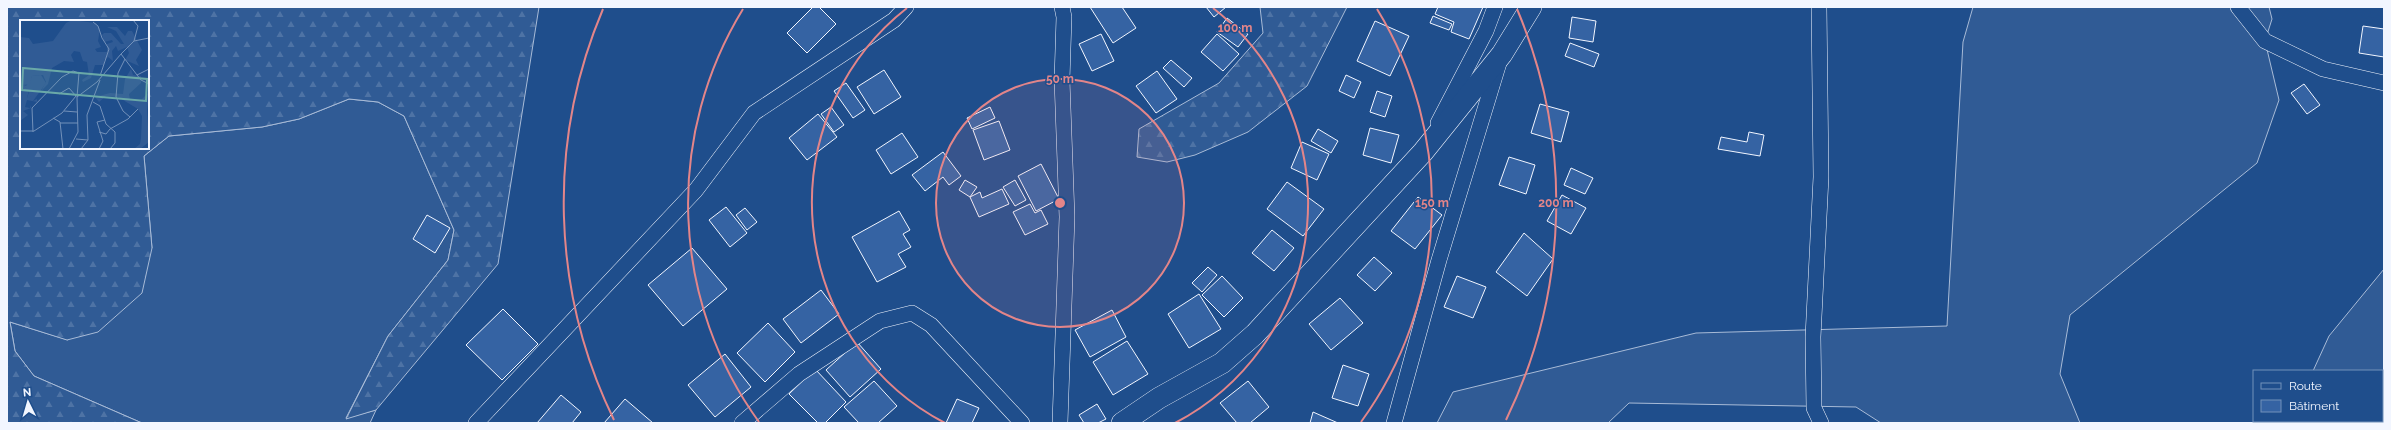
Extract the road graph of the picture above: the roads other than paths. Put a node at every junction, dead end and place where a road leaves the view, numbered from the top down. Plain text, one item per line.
1 (906, 7) edge
2 (1062, 7) edge
3 (1495, 7) edge
4 (1531, 7) edge
5 (1819, 7) edge
6 (2238, 7) edge
7 (1502, 54) junction
8 (2384, 83) edge
9 (1423, 152) junction
10 (476, 423) edge
11 (742, 423) edge
12 (1022, 423) edge
13 (1060, 423) edge
14 (1122, 423) edge
15 (1394, 423) edge
16 (1821, 423) edge

1 - 10 street
2 - 13 street
3 - 9 street
4 - 7 main road
5 - 16 street
6 - 8 street
7 - 9 main road
7 - 15 street
9 - 14 main road
11 - 12 street

